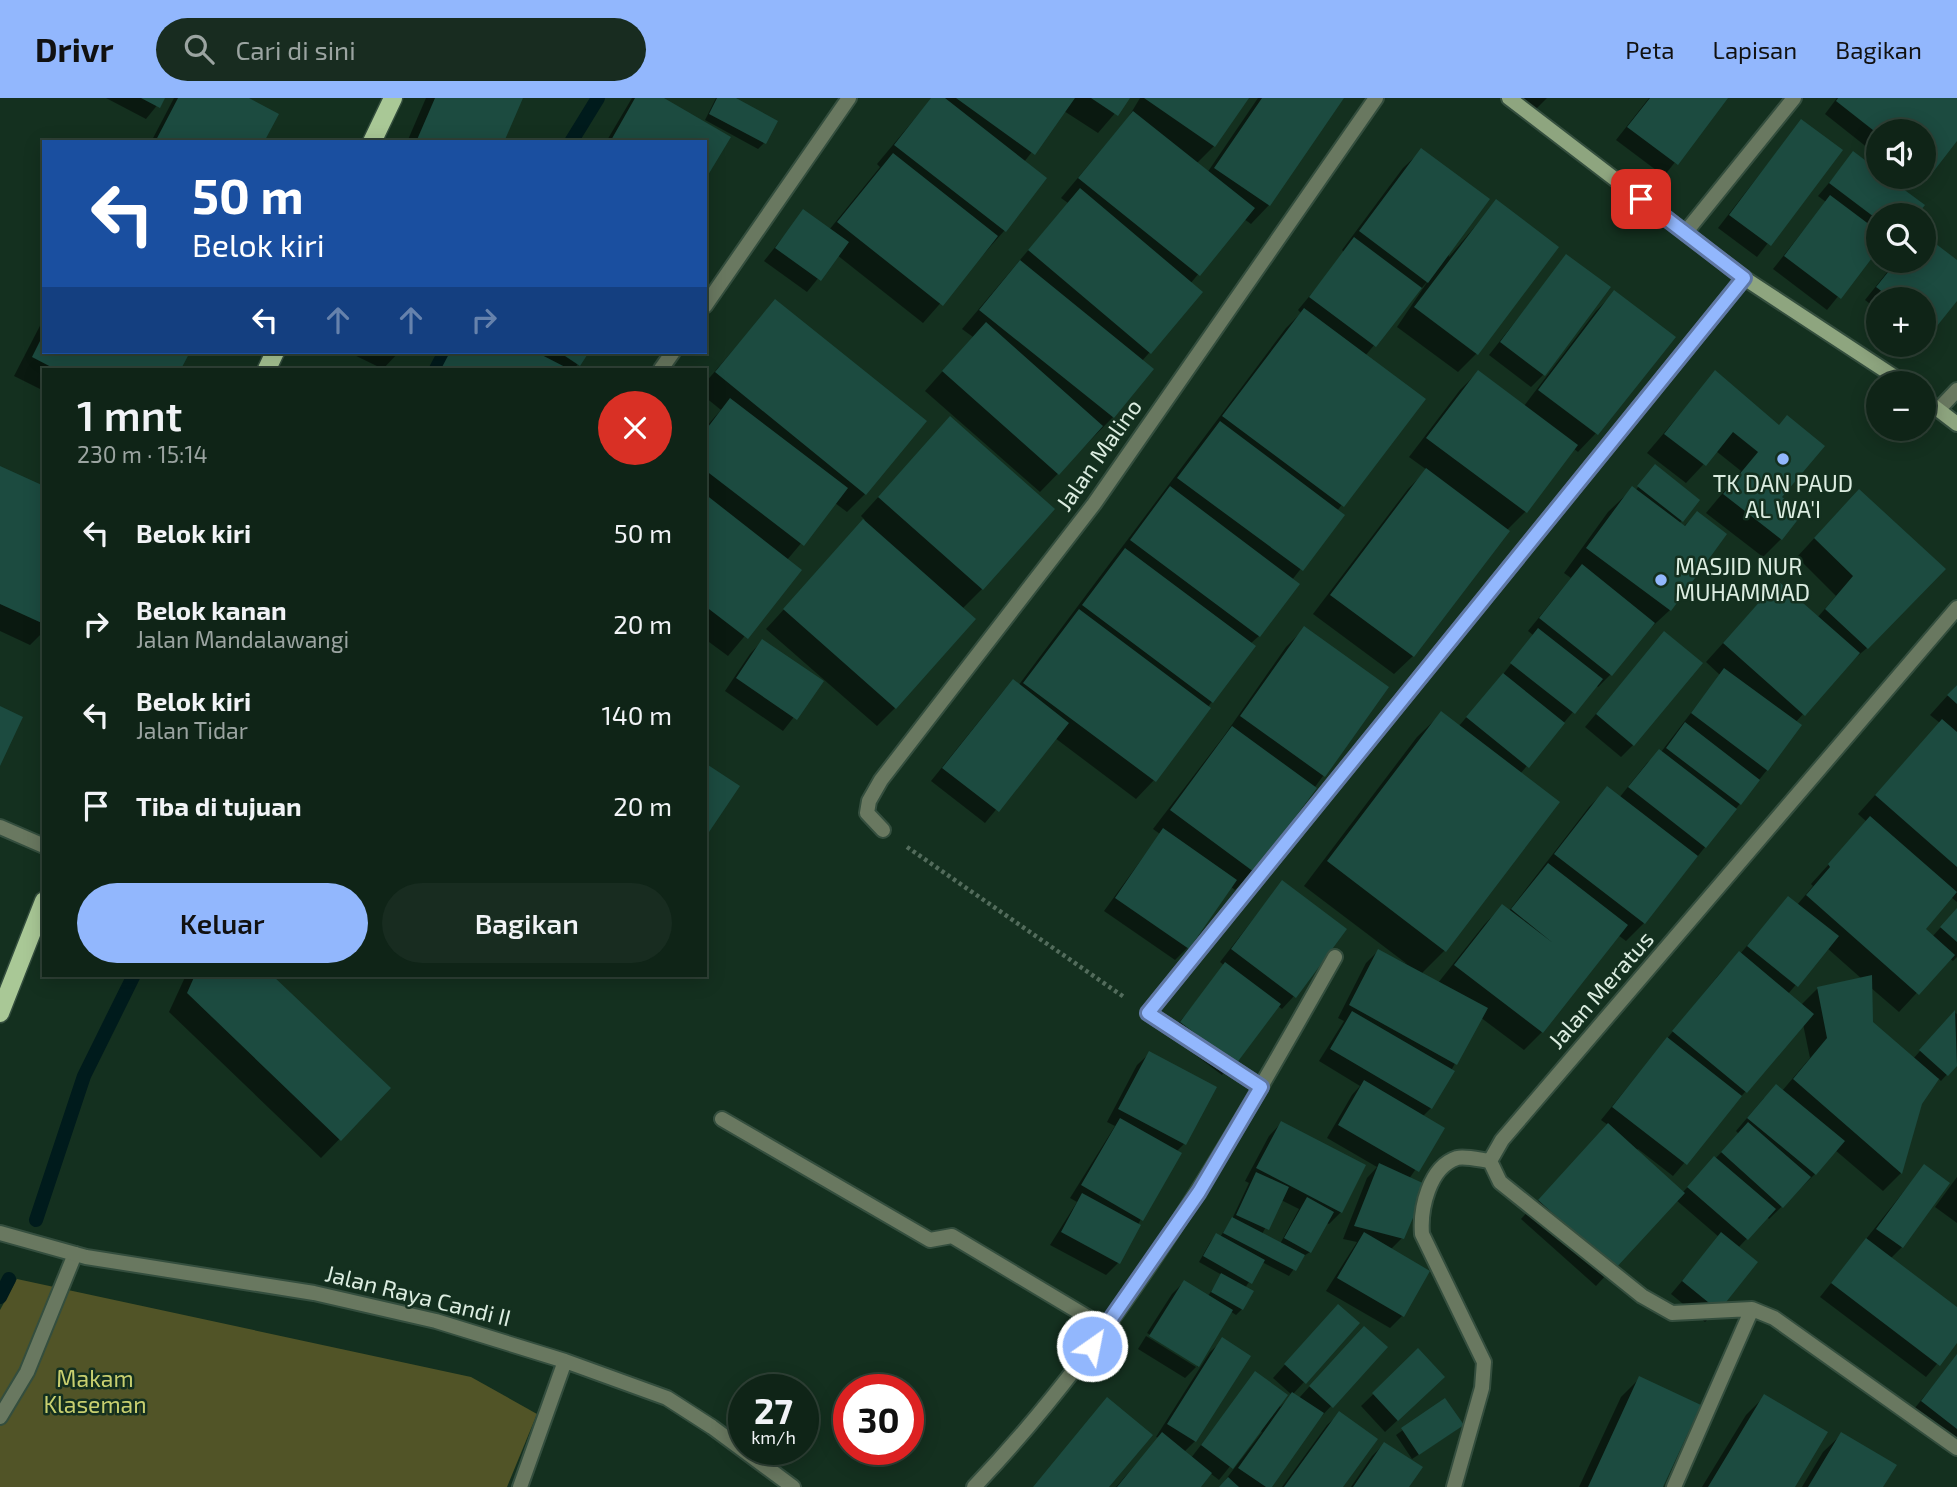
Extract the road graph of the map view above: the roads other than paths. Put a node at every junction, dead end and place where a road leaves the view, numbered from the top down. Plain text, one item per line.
1 (393, 98) edge
2 (849, 98) edge
3 (1376, 98) edge
4 (1509, 98) edge
5 (1794, 98) edge
6 (373, 140) edge
7 (1685, 233) junction
8 (1744, 278) junction
9 (707, 303) edge
10 (672, 354) edge
11 (662, 368) edge
12 (1886, 371) edge
13 (1957, 390) edge
14 (1936, 407) edge
15 (1939, 409) junction
16 (1957, 424) edge
17 (1957, 608) edge
18 (0, 827) edge
19 (883, 831) road end
20 (42, 845) edge
21 (42, 906) edge
22 (1335, 957) dead end
23 (0, 1013) edge
24 (1261, 1087) junction
25 (722, 1119) dead end
26 (1490, 1161) junction
27 (0, 1233) edge
28 (75, 1255) junction
29 (1752, 1309) junction
30 (1104, 1327) junction
31 (565, 1361) junction
32 (0, 1417) edge
33 (1957, 1448) edge
34 (520, 1487) edge
35 (793, 1487) edge
36 (974, 1487) edge
37 (1454, 1487) edge
38 (1674, 1487) edge

1 - 6 main road
2 - 9 street
3 - 19 street, Jalan Malino
4 - 7 main road
5 - 7 street
7 - 8 main road
8 - 12 main road
8 - 24 street
10 - 11 street
13 - 15 street
14 - 15 main road
15 - 16 main road
17 - 26 street, Jalan Meratus
18 - 20 street
21 - 23 main road
22 - 24 street
24 - 30 street
25 - 30 street
26 - 29 street
26 - 37 street
27 - 28 street, Jalan Raya Candi II
28 - 31 street, Jalan Raya Candi II
28 - 32 street
29 - 33 street
29 - 38 street
30 - 36 street
31 - 34 street
31 - 35 street, Jalan Raya Candi II

